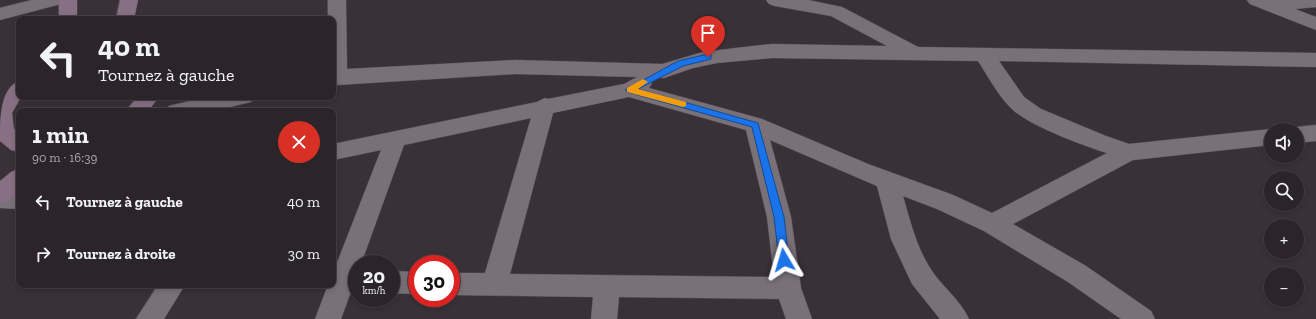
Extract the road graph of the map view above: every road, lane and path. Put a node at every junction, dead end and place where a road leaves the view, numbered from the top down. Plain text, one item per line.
1 (55, 0) edge
2 (68, 0) edge
3 (129, 0) edge
4 (337, 0) edge
5 (775, 0) edge
6 (1316, 1) edge
7 (1262, 3) edge
8 (0, 14) edge
9 (68, 16) edge
10 (126, 16) edge
11 (1316, 24) edge
12 (336, 26) edge
13 (915, 53) junction
14 (984, 55) junction
15 (1316, 60) edge
16 (664, 71) junction
17 (336, 78) edge
18 (16, 90) edge
19 (630, 90) junction
20 (146, 100) edge
21 (231, 100) edge
22 (545, 106) junction
23 (139, 108) edge
24 (195, 108) edge
25 (755, 125) junction
26 (1316, 133) edge
27 (1304, 134) edge
28 (8, 137) edge
29 (396, 138) junction
30 (1264, 138) edge
31 (336, 151) edge
32 (1129, 152) junction
33 (887, 180) junction
34 (16, 181) edge
35 (0, 194) edge
36 (0, 199) edge
37 (16, 200) edge
38 (992, 224) junction
39 (344, 281) edge
40 (460, 284) edge
41 (494, 284) junction
42 (607, 286) junction
43 (170, 288) edge
44 (788, 288) junction
45 (150, 319) edge
46 (328, 319) edge
47 (604, 319) edge
48 (799, 319) edge
49 (956, 319) edge
50 (1142, 319) edge

1 - 8 street
2 - 9 main road
3 - 10 main road
4 - 12 street
5 - 13 street
6 - 7 street
7 - 11 street
13 - 14 street
13 - 16 street
14 - 15 street
14 - 32 street
16 - 17 street
16 - 19 street
18 - 28 main road
19 - 22 street
19 - 25 street
20 - 23 main road
21 - 24 street
22 - 29 street
22 - 41 street
25 - 33 street
25 - 44 street
26 - 27 street
29 - 31 street
29 - 39 street
30 - 32 street
32 - 38 street
33 - 38 street
33 - 49 street
34 - 35 main road
36 - 37 street
38 - 50 street
39 - 46 street
40 - 41 street
41 - 42 street
42 - 44 street
42 - 47 street
43 - 45 street
44 - 48 street

